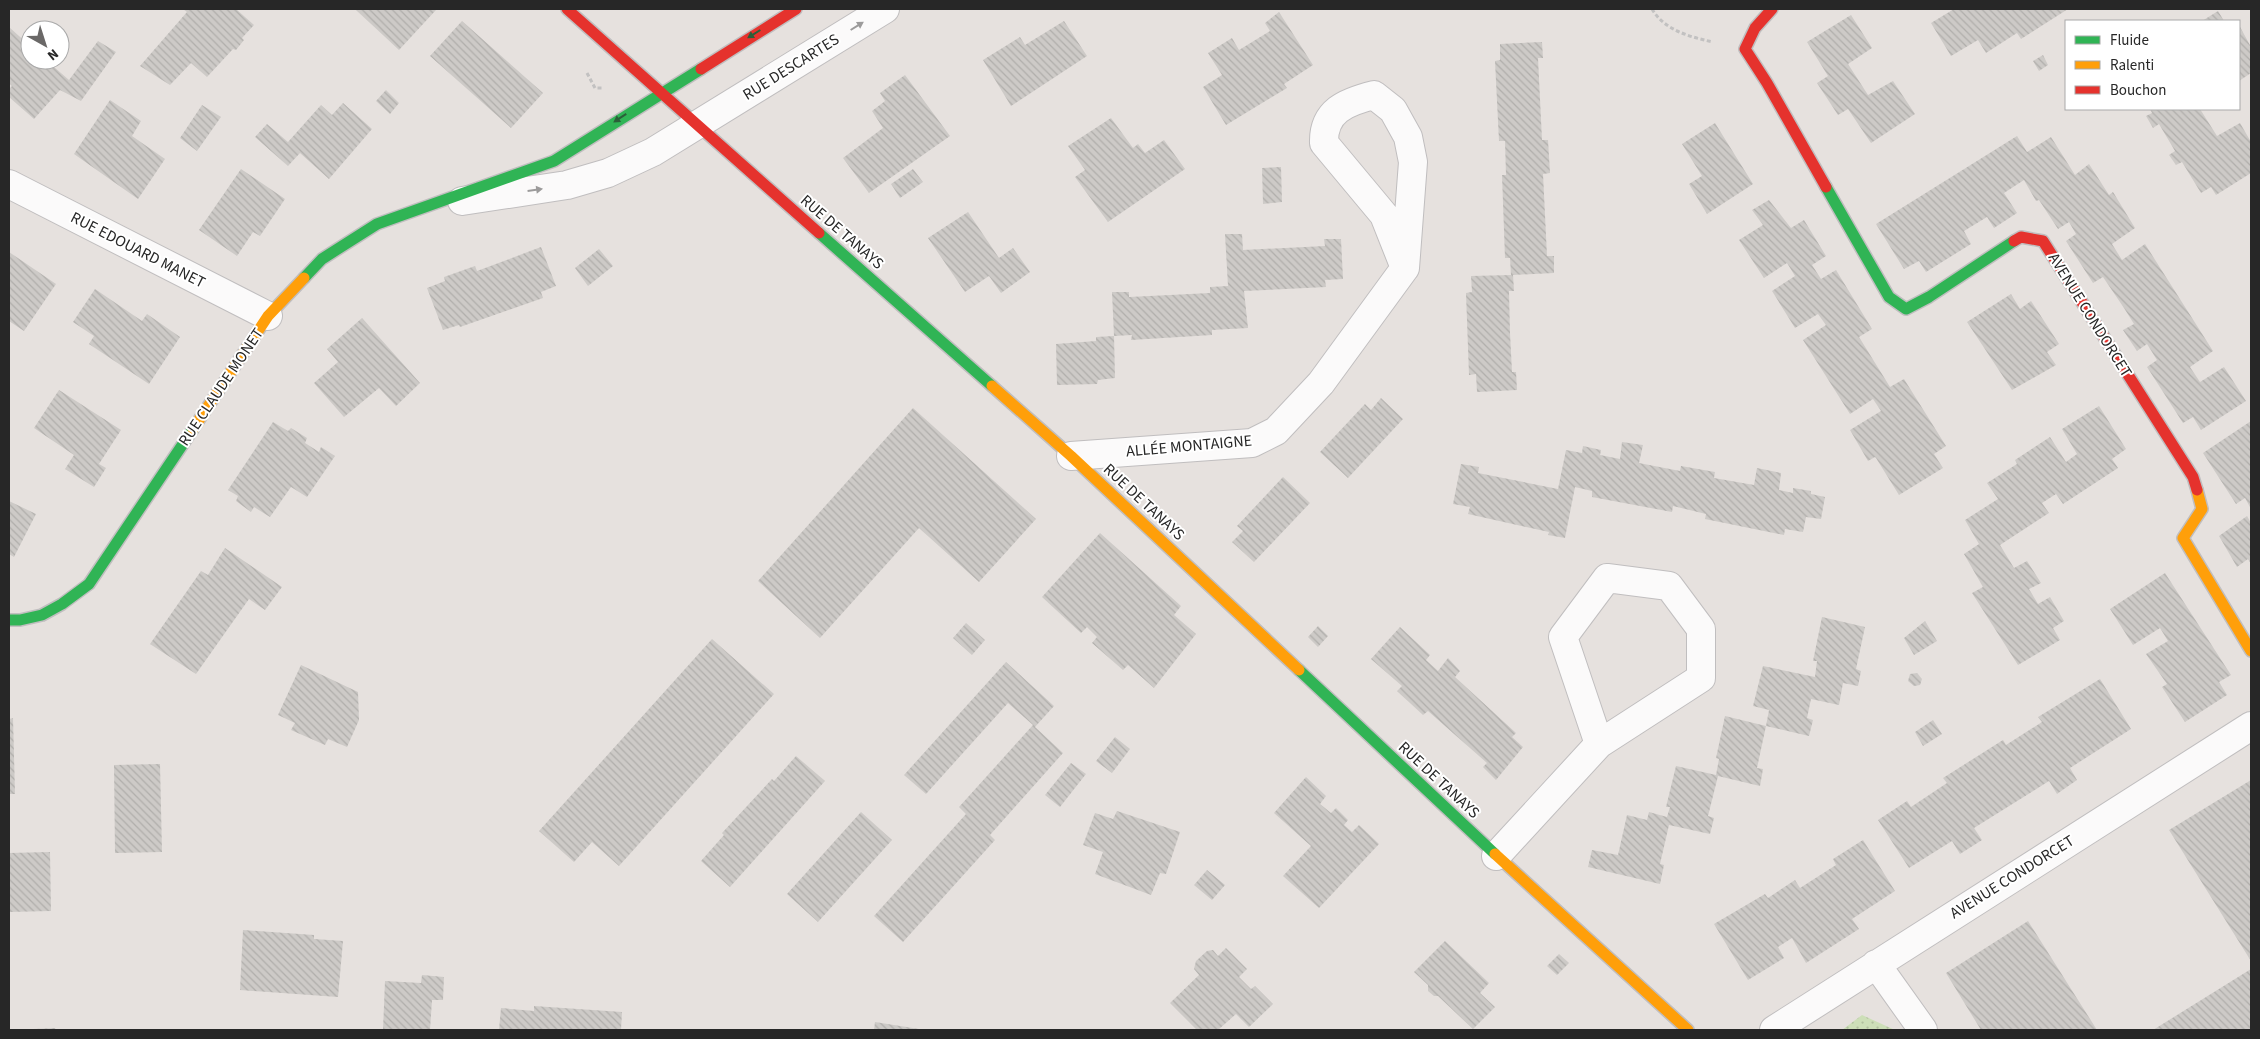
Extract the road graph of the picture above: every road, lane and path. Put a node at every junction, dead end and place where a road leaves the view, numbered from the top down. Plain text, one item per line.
1 (567, 9) edge
2 (796, 9) edge
3 (885, 9) edge
4 (1652, 9) edge
5 (1772, 9) edge
6 (1746, 49) junction
7 (661, 92) junction
8 (696, 125) junction
9 (9, 184) edge
10 (435, 205) junction
11 (1405, 268) junction
12 (268, 316) junction
13 (1071, 456) junction
14 (9, 620) edge
15 (2251, 651) edge
16 (2251, 726) edge
17 (1599, 744) junction
18 (1496, 856) junction
19 (1876, 964) junction
20 (1688, 1030) edge
21 (1774, 1030) edge
22 (1923, 1030) edge

1 - 7 street, RUE DE TANAYS
2 -> 7 street
8 -> 3 street, RUE DESCARTES
4 - 6 path
5 - 6 street
6 - 15 street, AVENUE CONDORCET
7 - 8 street, RUE DE TANAYS
7 -> 10 street, RUE CLAUDE MONET
10 -> 8 street, RUE CLAUDE MONET
8 - 13 street, RUE DE TANAYS
9 - 12 street, RUE EDOUARD MANET
10 - 12 street, RUE CLAUDE MONET
11 - 11 street
11 - 13 street, ALLÉE MONTAIGNE
12 - 14 street, RUE CLAUDE MONET
13 - 18 street, RUE DE TANAYS
16 - 19 street, AVENUE CONDORCET
17 - 17 street
17 - 18 street
18 - 20 street, RUE DE TANAYS
19 - 21 street, AVENUE CONDORCET
19 - 22 street

